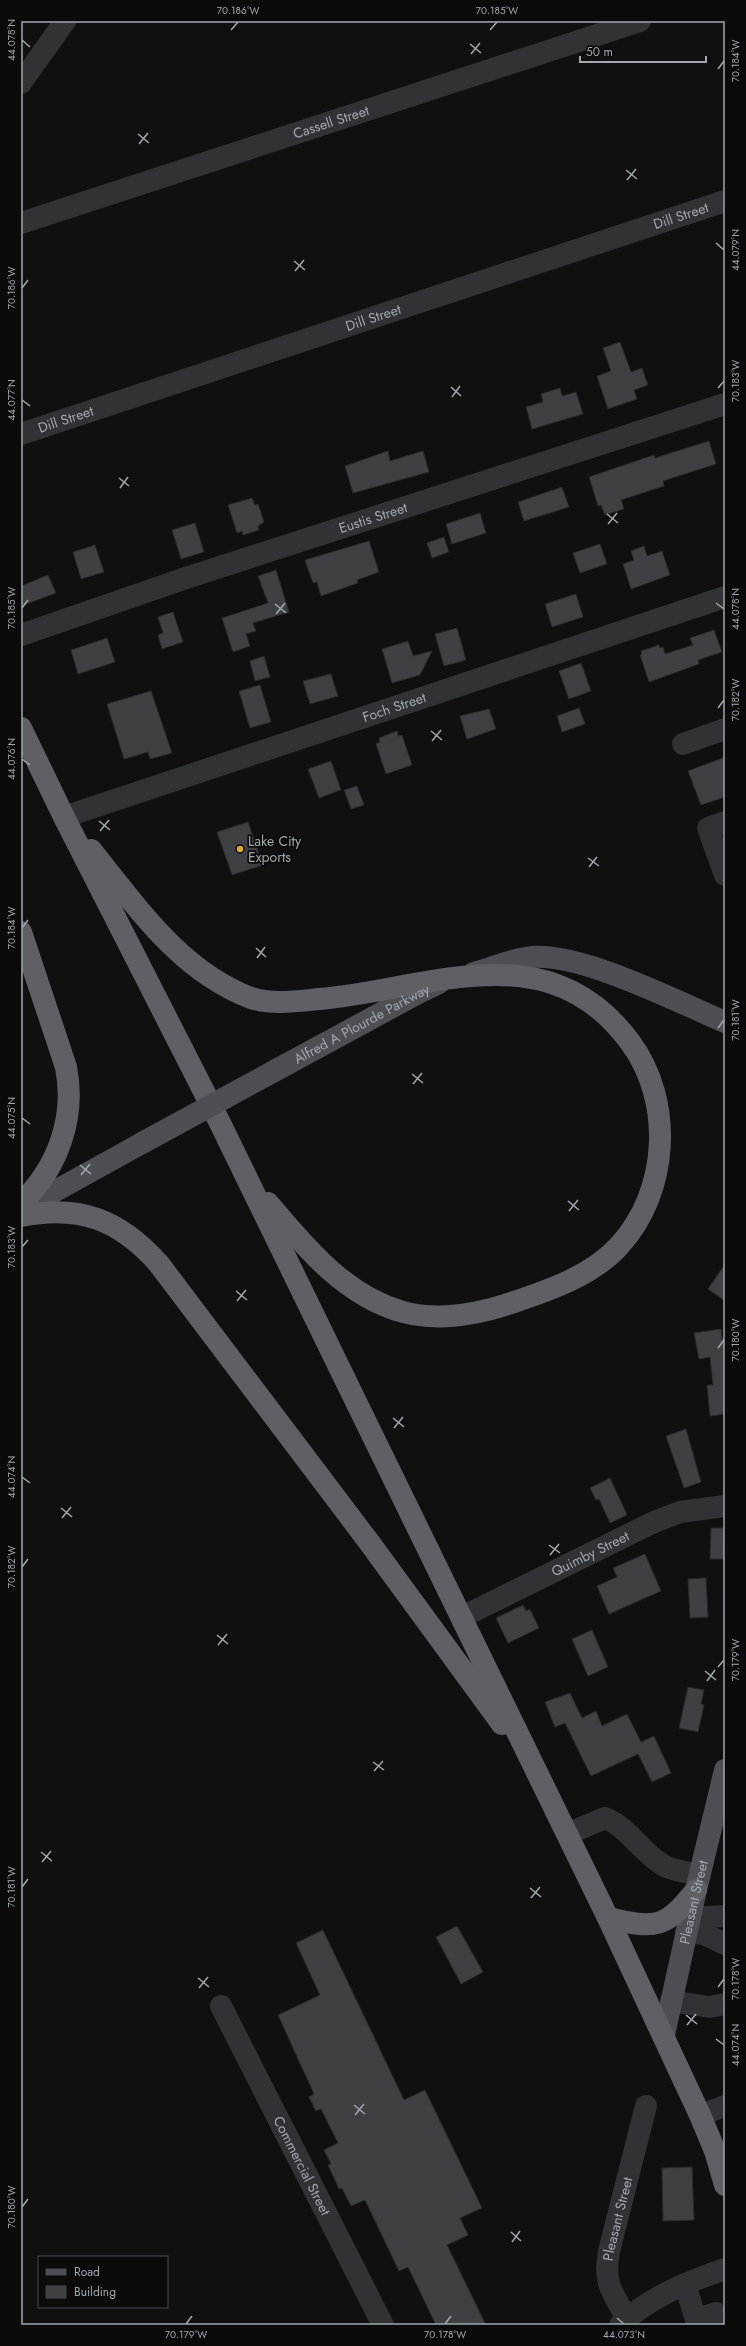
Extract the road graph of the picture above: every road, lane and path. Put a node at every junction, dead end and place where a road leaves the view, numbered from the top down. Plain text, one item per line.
1 (65, 21) edge
2 (640, 21) edge
3 (21, 83) edge
4 (725, 201) edge
5 (21, 223) edge
6 (725, 404) edge
7 (21, 434) edge
8 (725, 596) edge
9 (21, 635) edge
10 (21, 728) edge
11 (725, 729) edge
12 (683, 744) dead end
13 (64, 817) junction
14 (725, 822) edge
15 (725, 874) edge
16 (21, 932) edge
17 (460, 977) junction
18 (725, 1022) edge
19 (246, 1177) junction
20 (21, 1203) edge
21 (21, 1210) edge
22 (21, 1216) edge
23 (725, 1506) edge
24 (462, 1618) junction
25 (725, 1770) edge
26 (542, 1783) junction
27 (567, 1834) junction
28 (697, 1882) junction
29 (725, 1916) edge
30 (608, 1918) junction
31 (688, 1925) junction
32 (725, 1944) edge
33 (671, 2001) junction
34 (725, 2004) edge
35 (221, 2006) dead end
36 (664, 2035) junction
37 (646, 2106) dead end
38 (725, 2106) edge
39 (700, 2115) junction
40 (724, 2174) edge
41 (725, 2269) edge
42 (686, 2284) junction
43 (624, 2322) edge
44 (688, 2322) edge
45 (383, 2325) edge
46 (721, 2325) edge

1 - 3 street
2 - 5 street, Cassell Street
4 - 7 street, Dill Street
6 - 9 street, Eustis Street
8 - 13 street, Foch Street
10 - 13 highway
11 - 12 street
13 - 17 highway
13 - 19 highway
14 - 15 street
16 - 20 highway
17 - 18 main road, Alfred A Plourde Parkway
17 - 19 highway
17 - 21 main road, Alfred A Plourde Parkway, bridge
19 - 24 highway
22 - 26 highway
23 - 24 street, Quimby Street
24 - 26 highway
25 - 28 main road, Pleasant Street
26 - 27 highway
27 - 28 street
27 - 30 highway
28 - 30 highway
28 - 31 main road, Pleasant Street
29 - 31 street
30 - 36 highway
31 - 32 street
31 - 33 main road, Pleasant Street
33 - 34 street
33 - 36 main road, Pleasant Street
35 - 45 street, Commercial Street
36 - 39 highway
37 - 43 street, Pleasant Street
38 - 39 street
39 - 40 highway
41 - 42 street
42 - 43 street
42 - 44 street
44 - 46 street

